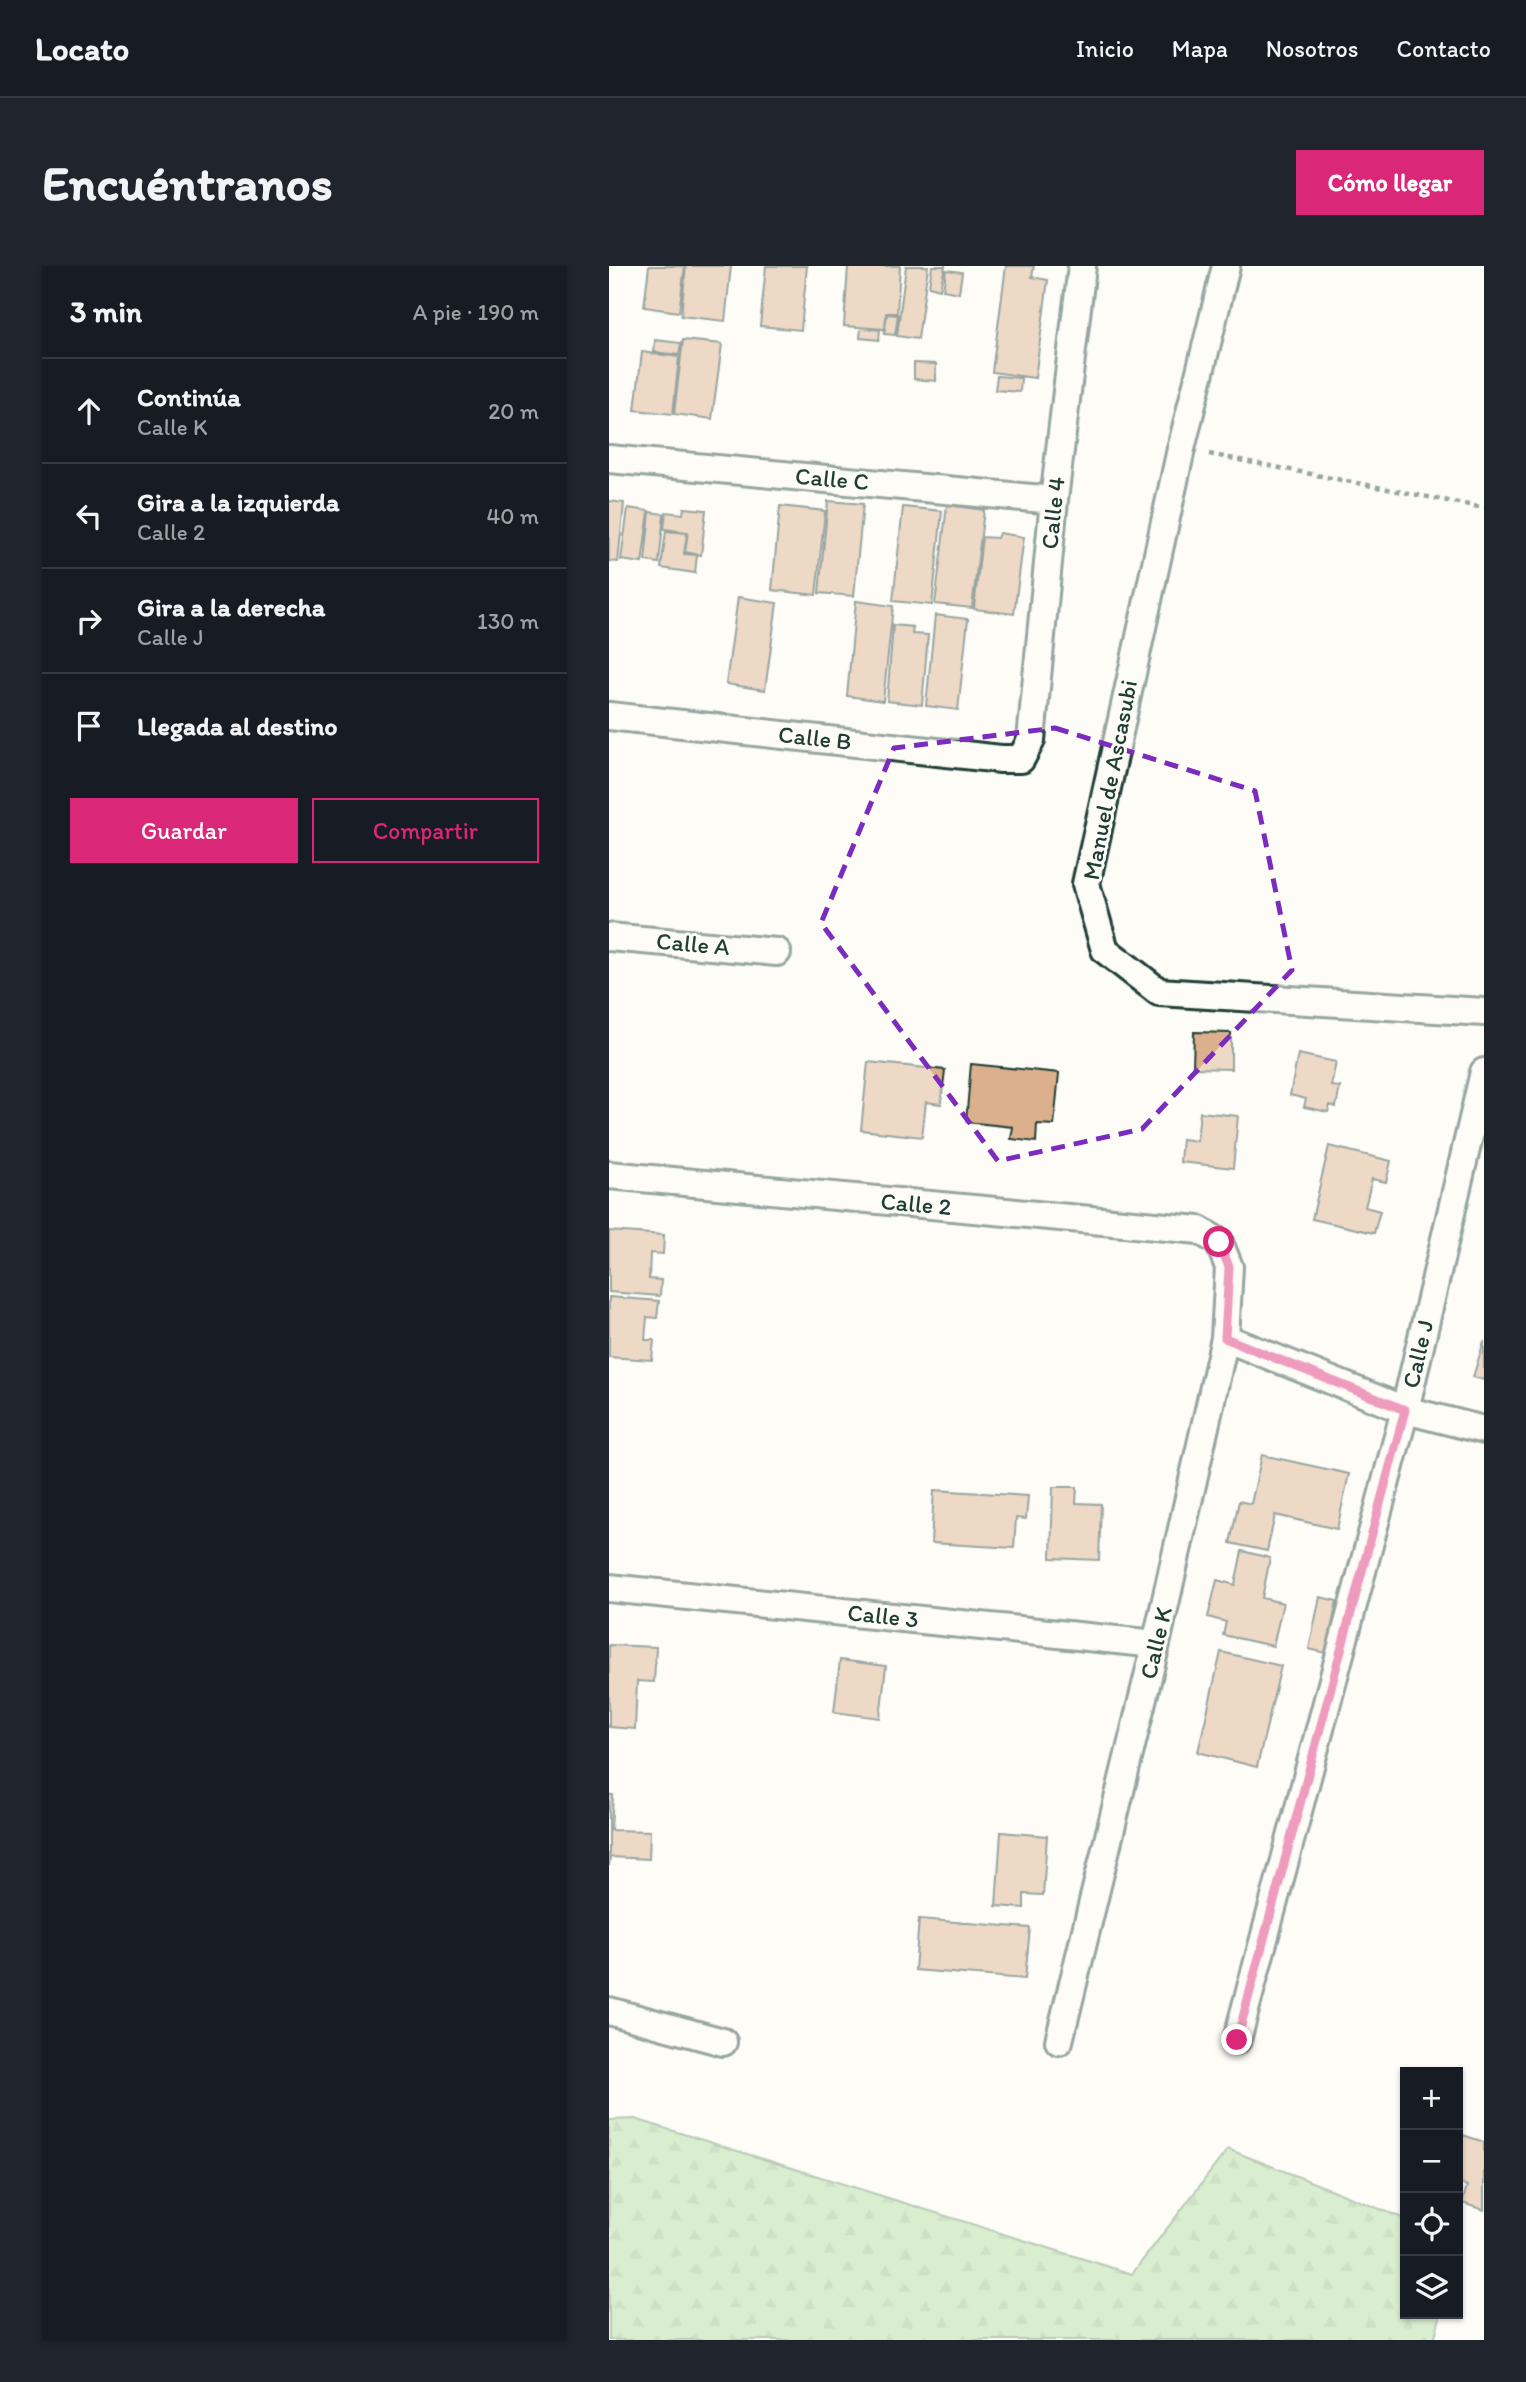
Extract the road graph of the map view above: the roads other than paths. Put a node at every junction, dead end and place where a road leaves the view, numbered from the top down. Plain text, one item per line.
1 (1083, 266) edge
2 (1226, 266) edge
3 (609, 459) edge
4 (1054, 500) junction
5 (609, 716) edge
6 (1021, 759) joint
7 (609, 937) edge
8 (777, 952) dead end
9 (1484, 1012) edge
10 (1484, 1072) edge
11 (609, 1175) edge
12 (1219, 1242) joint
13 (1225, 1338) junction
14 (1405, 1410) junction
15 (1484, 1430) edge
16 (609, 1588) edge
17 (1156, 1644) junction
18 (609, 2011) edge
19 (1237, 2040) dead end
20 (1059, 2041) dead end
21 (723, 2042) dead end

1 - 4 street, Calle 4
2 - 9 street, Manuel de Ascasubi
3 - 4 street, Calle C
4 - 6 street, Calle 4
5 - 6 street, Calle B
7 - 8 street, Calle A
10 - 14 street, Calle J
11 - 12 street, Calle 2
12 - 13 street, Calle K
13 - 14 street
13 - 17 street, Calle K
14 - 15 street
14 - 19 street, Calle J
16 - 17 street, Calle 3
17 - 20 street, Calle K
18 - 21 street

